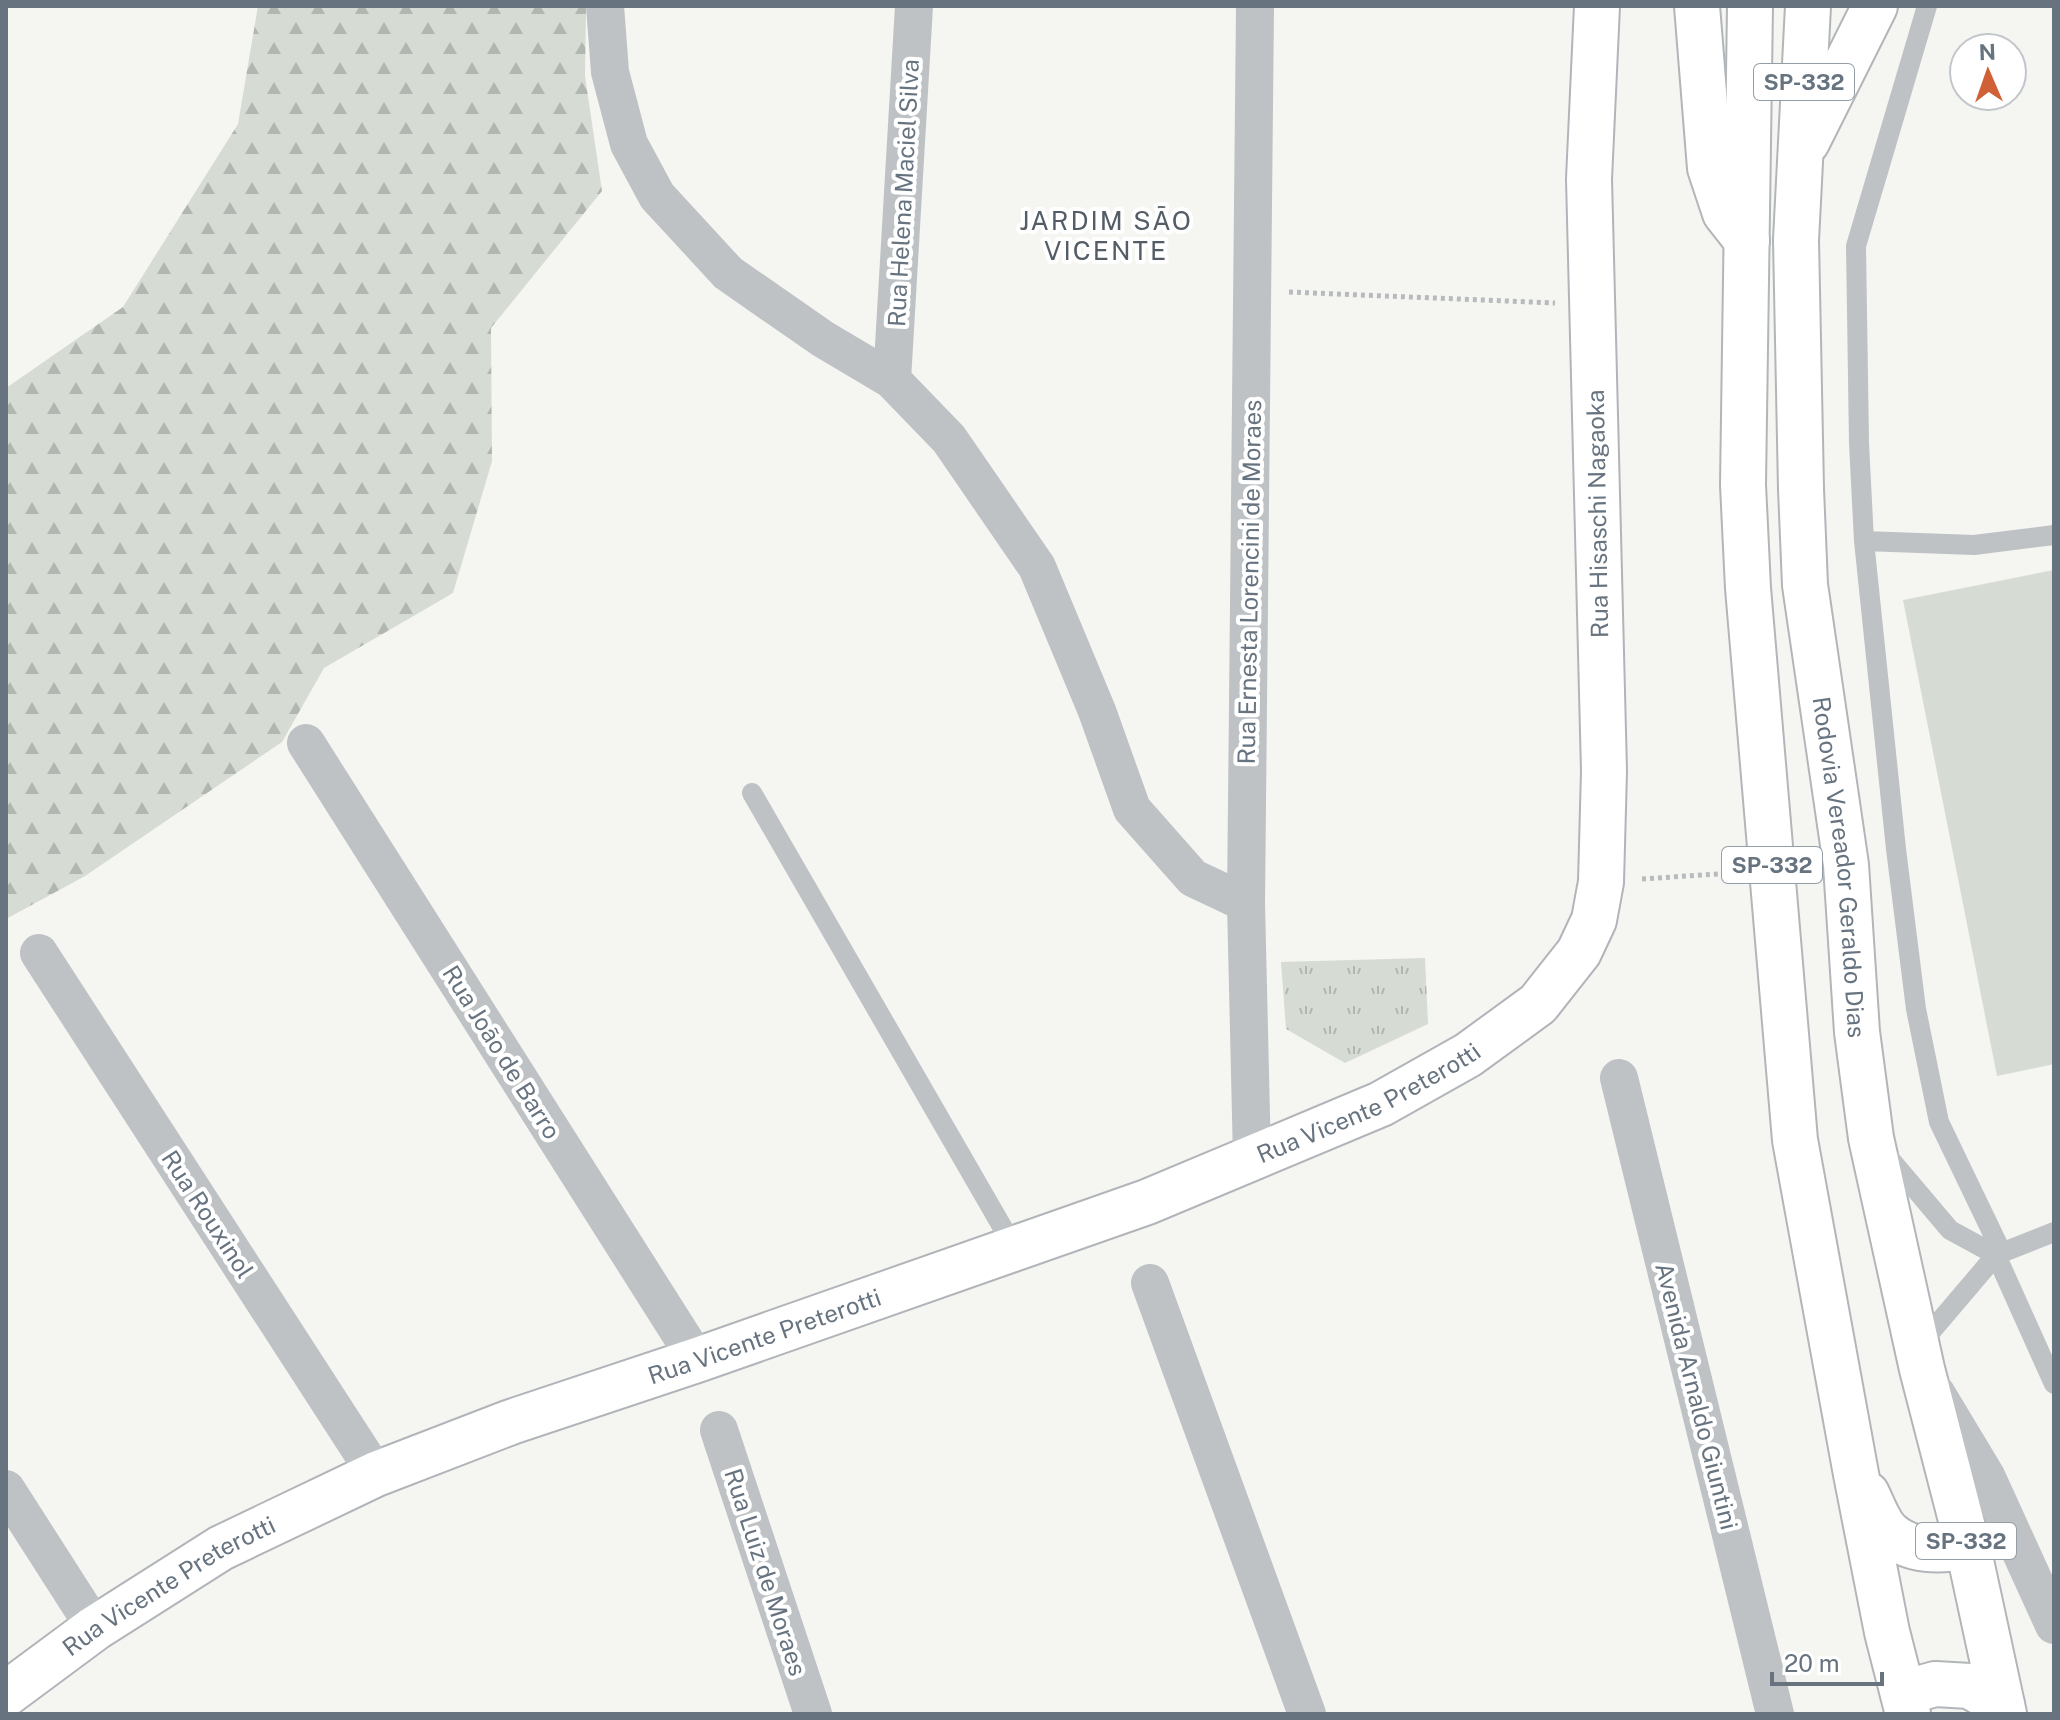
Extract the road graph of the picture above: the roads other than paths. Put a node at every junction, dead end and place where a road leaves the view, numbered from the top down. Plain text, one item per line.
1 (605, 6) edge
2 (914, 6) edge
3 (1255, 6) edge
4 (1597, 6) edge
5 (1697, 6) edge
6 (1750, 6) edge
7 (1808, 6) edge
8 (1875, 6) edge
9 (1927, 6) edge
10 (1799, 159) junction
11 (1747, 242) junction
12 (892, 380) junction
13 (2054, 535) edge
14 (1864, 541) junction
15 (306, 743) dead end
16 (752, 793) dead end
17 (1246, 903) junction
18 (39, 953) dead end
19 (1538, 1004) joint
20 (1619, 1078) dead end
21 (1871, 1138) junction
22 (1252, 1158) junction
23 (2054, 1232) edge
24 (1015, 1249) junction
25 (1999, 1254) junction
26 (1150, 1283) dead end
27 (1920, 1359) junction
28 (697, 1360) junction
29 (2054, 1384) edge
30 (719, 1430) dead end
31 (376, 1474) junction
32 (1856, 1474) junction
33 (6, 1489) edge
34 (1968, 1547) junction
35 (2054, 1625) edge
36 (95, 1628) junction
37 (6, 1694) edge
38 (1905, 1704) edge
39 (2003, 1709) edge
40 (813, 1714) edge
41 (1307, 1714) edge
42 (1775, 1714) edge

1 - 12 street
2 - 12 street, Rua Helena Maciel Silva
3 - 17 street, Rua Ernesta Lorencini de Moraes
4 - 19 main road, Rua Hisaschi Nagaoka
5 - 11 main road
6 - 11 main road, SP-332
7 - 10 main road, Rodovia Vereador Geraldo Dias / SP-332
8 - 10 main road
9 - 14 lane
10 - 21 main road, Rodovia Vereador Geraldo Dias / SP-332
11 - 32 main road, SP-332
12 - 17 street
13 - 14 lane
14 - 25 lane
15 - 28 street, Rua João de Barro
16 - 24 lane
17 - 22 street, Rua Ernesta Lorencini de Moraes
18 - 31 street, Rua Rouxinol
19 - 22 main road, Rua Vicente Preterotti
20 - 42 street, Avenida Arnaldo Giuntini
21 - 25 lane
21 - 27 main road, Rodovia Vereador Geraldo Dias / SP-332
22 - 24 main road, Rua Vicente Preterotti
23 - 25 lane
24 - 28 main road, Rua Vicente Preterotti
25 - 27 lane
25 - 29 lane
26 - 41 street
27 - 34 main road, Rodovia Vereador Geraldo Dias / SP-332
27 - 35 street
28 - 31 main road, Rua Vicente Preterotti
30 - 40 street, Rua Luiz de Moraes
31 - 36 main road, Rua Vicente Preterotti
32 - 34 main road
32 - 38 main road, SP-332
33 - 36 street
34 - 39 main road, Rodovia Vereador Geraldo Dias / SP-332
36 - 37 main road, Rua Vicente Preterotti
38 - 39 main road

